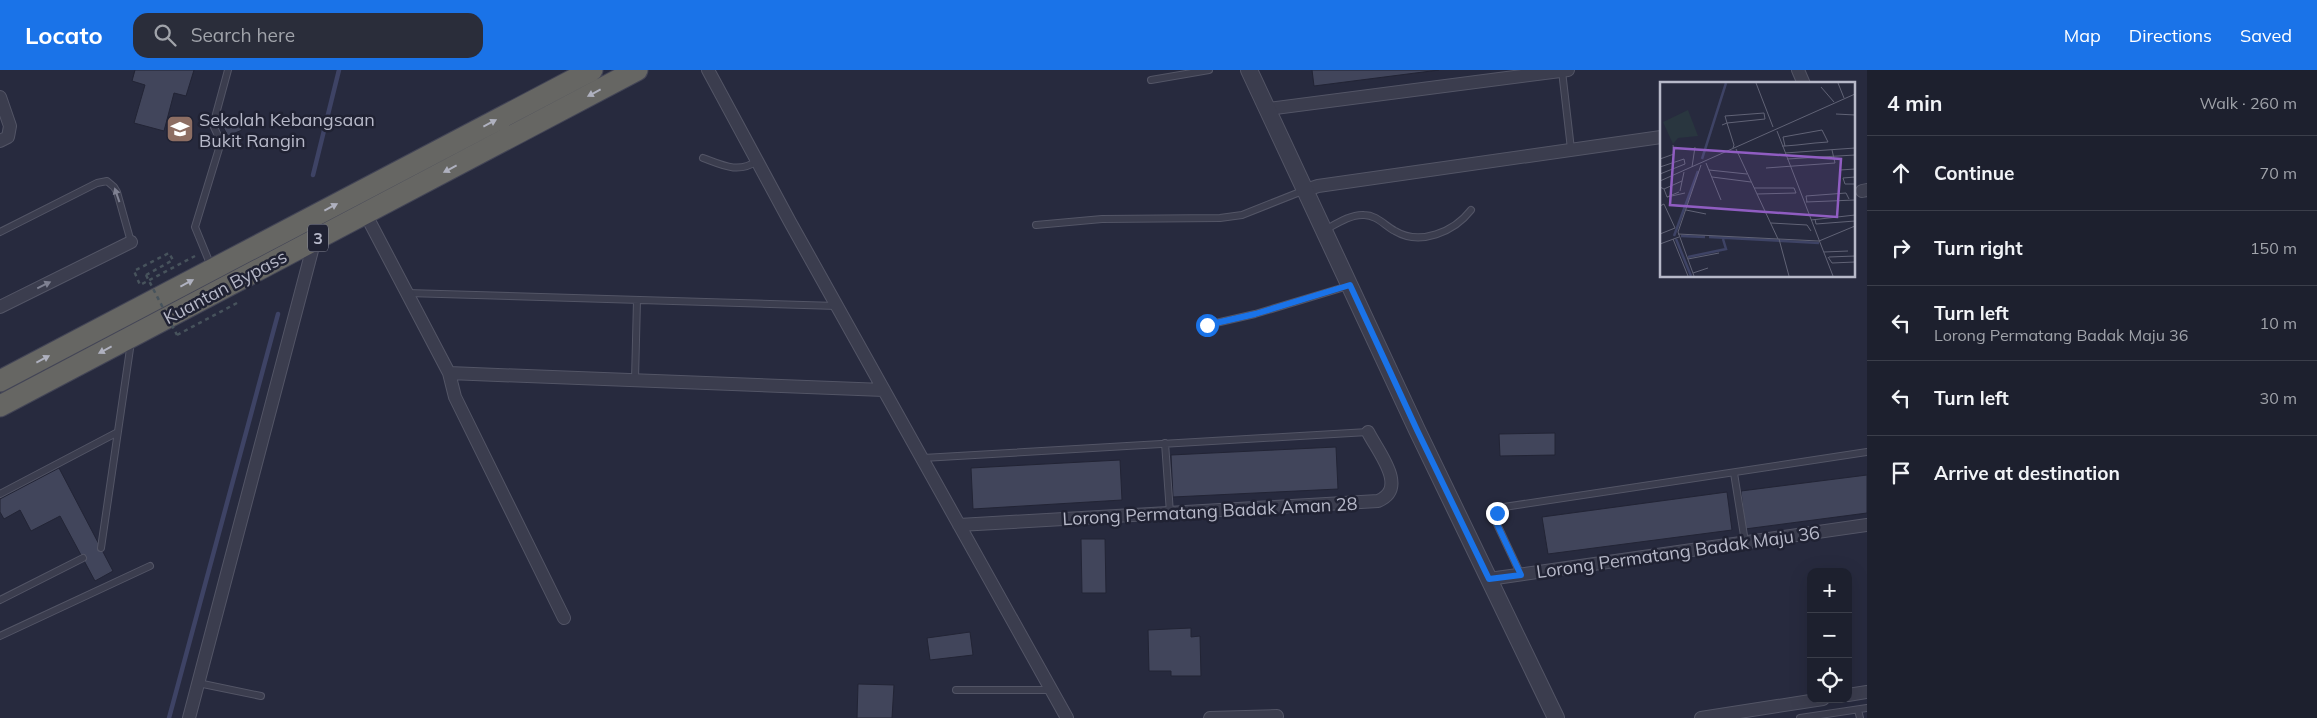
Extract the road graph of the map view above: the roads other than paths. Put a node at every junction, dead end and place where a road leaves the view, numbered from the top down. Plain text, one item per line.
1 (228, 70) edge
2 (592, 70) edge
3 (637, 70) edge
4 (708, 70) edge
5 (1209, 70) edge
6 (1249, 70) edge
7 (1565, 70) edge
8 (1798, 70) edge
9 (1522, 73) edge
10 (1151, 80) dead end
11 (1803, 82) edge
12 (0, 97) edge
13 (1268, 108) junction
14 (1660, 137) edge
15 (0, 141) edge
16 (1571, 149) junction
17 (703, 158) dead end
18 (757, 161) junction
19 (1306, 190) junction
20 (1471, 210) dead end
21 (365, 213) junction
22 (1036, 225) dead end
23 (1325, 230) junction
24 (0, 232) edge
25 (315, 239) junction
26 (131, 242) joint
27 (209, 260) junction
28 (1350, 285) junction
29 (407, 293) junction
30 (637, 300) junction
31 (837, 306) junction
32 (0, 307) edge
33 (1207, 325) dead end
34 (132, 336) junction
35 (449, 373) junction
36 (635, 380) junction
37 (0, 381) edge
38 (884, 390) junction
39 (0, 406) edge
40 (1368, 432) joint
41 (116, 433) junction
42 (1165, 443) junction
43 (1867, 452) edge
44 (923, 458) junction
45 (1734, 473) junction
46 (0, 494) edge
47 (1170, 513) junction
48 (958, 525) junction
49 (1867, 525) edge
50 (1745, 542) junction
51 (101, 548) dead end
52 (83, 558) dead end
53 (150, 566) dead end
54 (1521, 575) junction
55 (1489, 579) junction
56 (0, 600) edge
57 (564, 618) dead end
58 (0, 636) edge
59 (198, 683) junction
60 (956, 690) dead end
61 (1052, 690) junction
62 (1867, 692) edge
63 (1852, 694) edge
64 (261, 696) dead end
65 (1807, 701) edge
66 (1867, 708) edge
67 (1858, 710) junction
68 (1276, 716) dead end
69 (189, 718) edge
70 (1067, 718) edge
71 (1210, 718) edge
72 (1556, 718) edge
73 (1701, 718) edge
74 (1800, 718) edge
75 (1860, 718) edge

1 - 27 lane
27 -> 2 highway, Kuantan Bypass / 3
3 -> 21 highway, Kuantan Bypass / 3
4 - 18 street
5 - 10 lane
6 - 13 street
7 - 9 street
7 - 16 lane
8 - 11 street
9 - 13 street
12 - 15 street
13 - 19 street
14 - 16 street
16 - 19 street
17 - 18 lane
18 - 31 street
19 - 22 lane
19 - 23 street
20 - 23 lane
21 - 25 highway, Kuantan Bypass / 3
21 - 29 street
23 - 28 street
26 -> 24 lane
25 - 34 highway, Kuantan Bypass / 3
25 - 59 street
32 -> 26 street
37 -> 27 highway, Kuantan Bypass / 3
28 - 33 lane
28 - 55 street
29 - 30 lane
29 - 35 street
30 - 31 lane
30 - 36 lane
31 - 38 street
34 -> 39 highway, Kuantan Bypass / 3
34 - 41 lane
35 - 36 street
35 - 57 street
36 - 38 street
38 - 44 street
40 - 42 lane
40 - 47 street, Lorong Permatang Badak Aman 28
41 - 46 lane
41 - 51 lane
42 - 44 lane
42 - 47 lane
43 - 45 lane
44 - 48 street
45 - 50 lane
45 - 54 lane
47 - 48 street, Lorong Permatang Badak Aman 28
48 - 61 street
49 - 50 street, Lorong Permatang Badak Maju 36
50 - 54 street, Lorong Permatang Badak Maju 36
52 - 56 lane
53 - 58 lane
54 - 55 street, Lorong Permatang Badak Maju 36
55 - 72 street
59 - 64 lane
59 - 69 street
60 - 61 lane
61 - 70 street
62 - 63 street
65 - 73 street
66 - 67 lane
67 - 74 lane
67 - 75 lane
68 - 71 street

